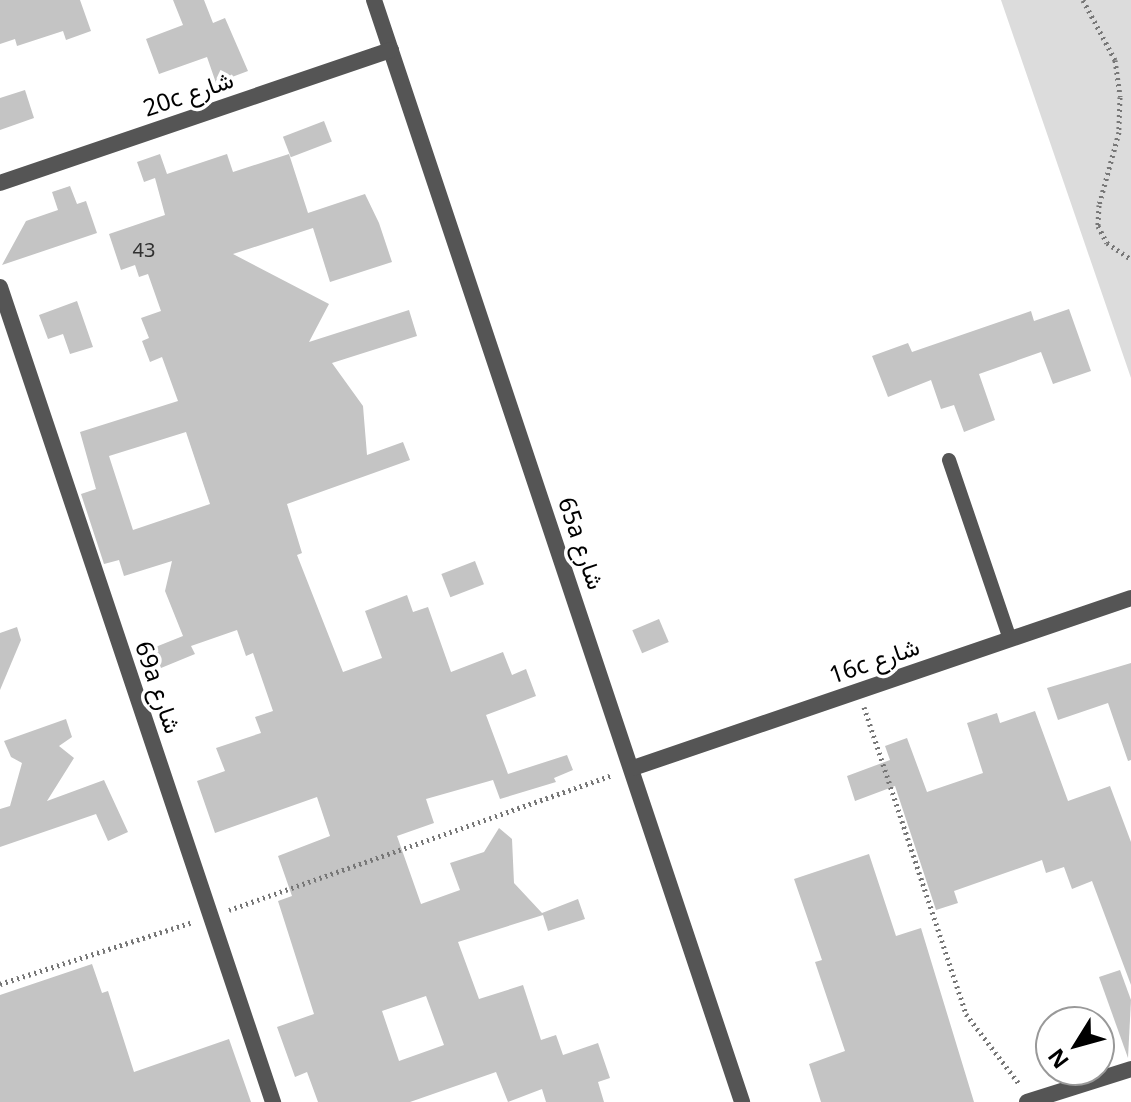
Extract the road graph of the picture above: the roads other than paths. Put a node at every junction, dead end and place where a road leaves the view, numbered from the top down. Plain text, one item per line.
1 (374, 0) edge
2 (391, 50) junction
3 (0, 183) edge
4 (0, 287) edge
5 (949, 460) dead end
6 (1131, 598) edge
7 (1010, 639) junction
8 (633, 768) junction
9 (1131, 1069) edge
10 (1030, 1101) edge
11 (273, 1102) edge
12 (742, 1102) edge

1 - 2 street, 65a شارع
2 - 3 street, 20c شارع
2 - 8 street, 65a شارع
4 - 11 street, 69a شارع
5 - 7 lane
6 - 7 street, 16c شارع
7 - 8 street, 16c شارع
8 - 12 street, 65a شارع
9 - 10 street

